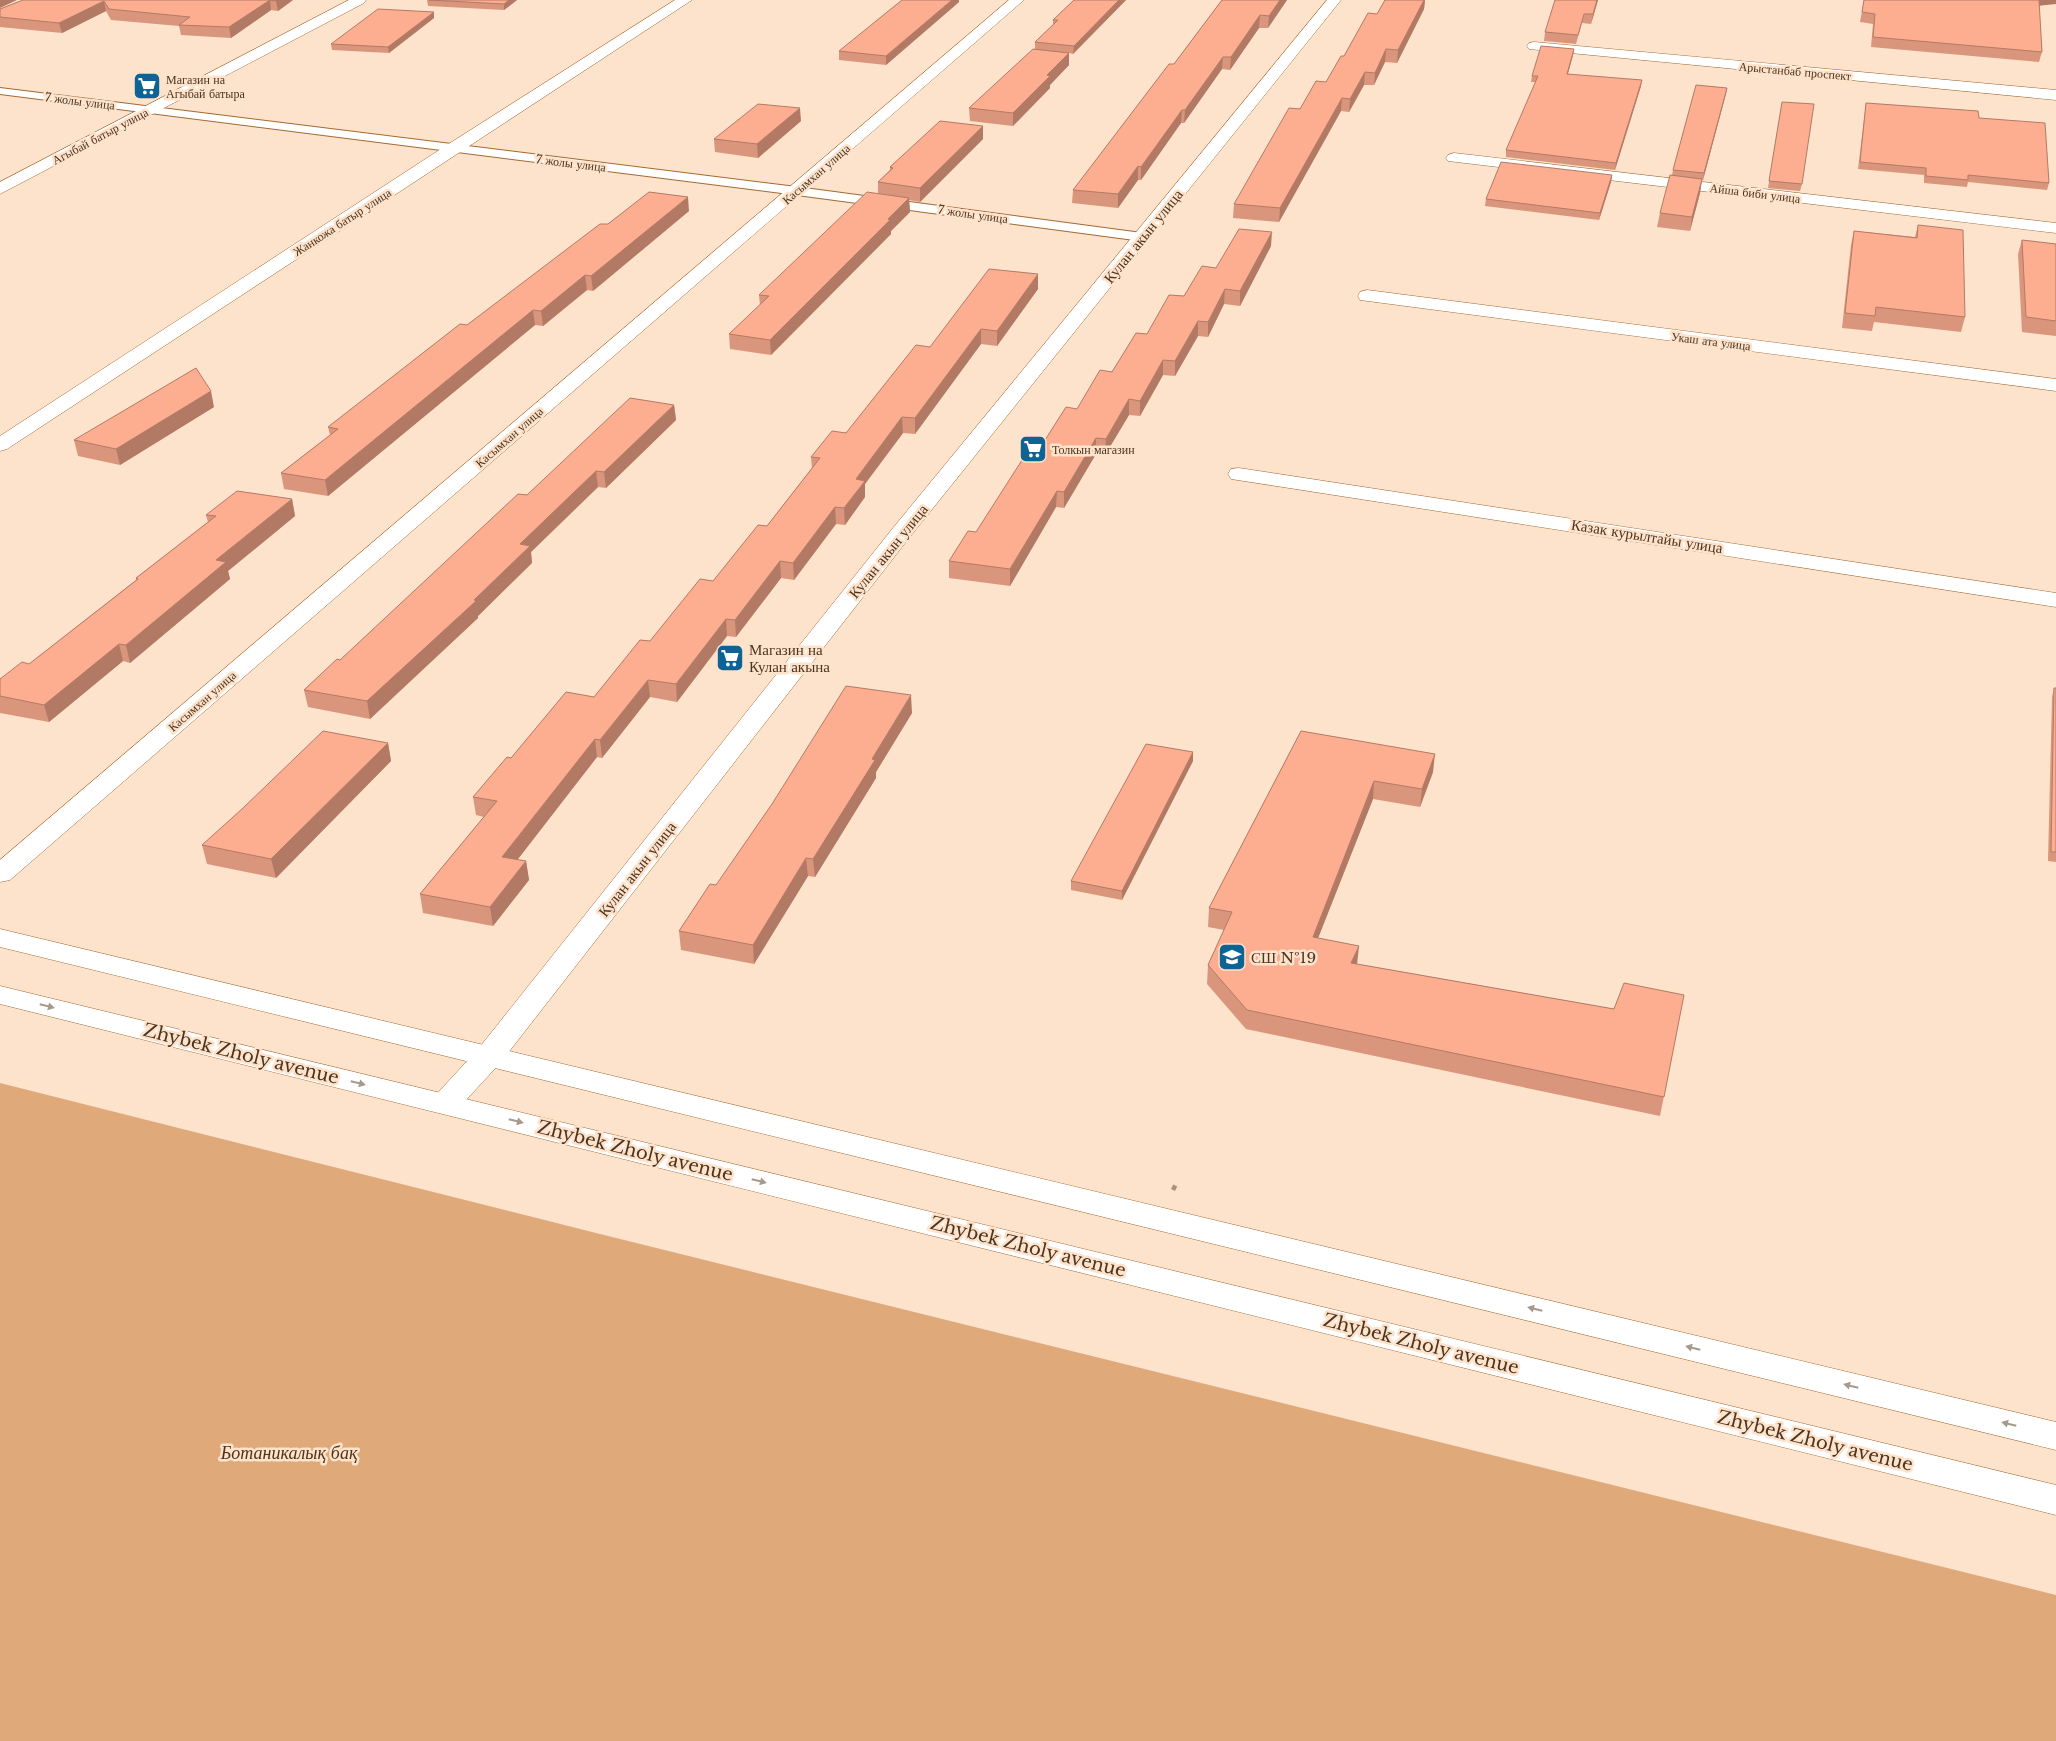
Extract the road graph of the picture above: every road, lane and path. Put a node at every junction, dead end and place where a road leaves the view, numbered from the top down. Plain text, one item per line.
1 (359, 0) edge
2 (685, 0) edge
3 (1017, 0) edge
4 (1334, 0) edge
5 (1534, 46) dead end
6 (0, 91) edge
7 (2056, 96) edge
8 (151, 110) junction
9 (453, 148) junction
10 (1454, 158) dead end
11 (0, 189) edge
12 (796, 191) junction
13 (2056, 228) edge
14 (1142, 237) junction
15 (1367, 296) dead end
16 (2056, 386) edge
17 (0, 445) edge
18 (1239, 474) dead end
19 (2056, 600) edge
20 (0, 874) edge
21 (0, 938) edge
22 (0, 995) edge
23 (490, 1055) junction
24 (445, 1104) junction
25 (2056, 1436) edge
26 (2056, 1500) edge

1 - 8 street, Агыбай батыр улица
2 - 9 street, Жанкожа батыр улица
3 - 12 street, Касымхан улица
4 - 14 street, Кулан акын улица
5 - 7 street, Арыстанбаб проспект
6 - 8 lane, 7 жолы улица
8 - 9 lane, 7 жолы улица
8 - 11 street, Агыбай батыр улица
9 - 12 lane, 7 жолы улица
9 - 17 street, Жанкожа батыр улица
10 - 13 street, Айша биби улица
12 - 14 lane, 7 жолы улица
12 - 20 street, Касымхан улица
14 - 23 street, Кулан акын улица
15 - 16 street, Укаш ата улица
18 - 19 street, Казак курылтайы улица
21 - 23 street
22 -> 24 street, Zhybek Zholy avenue
23 - 24 street, Кулан акын улица
25 -> 23 street
24 -> 26 street, Zhybek Zholy avenue

